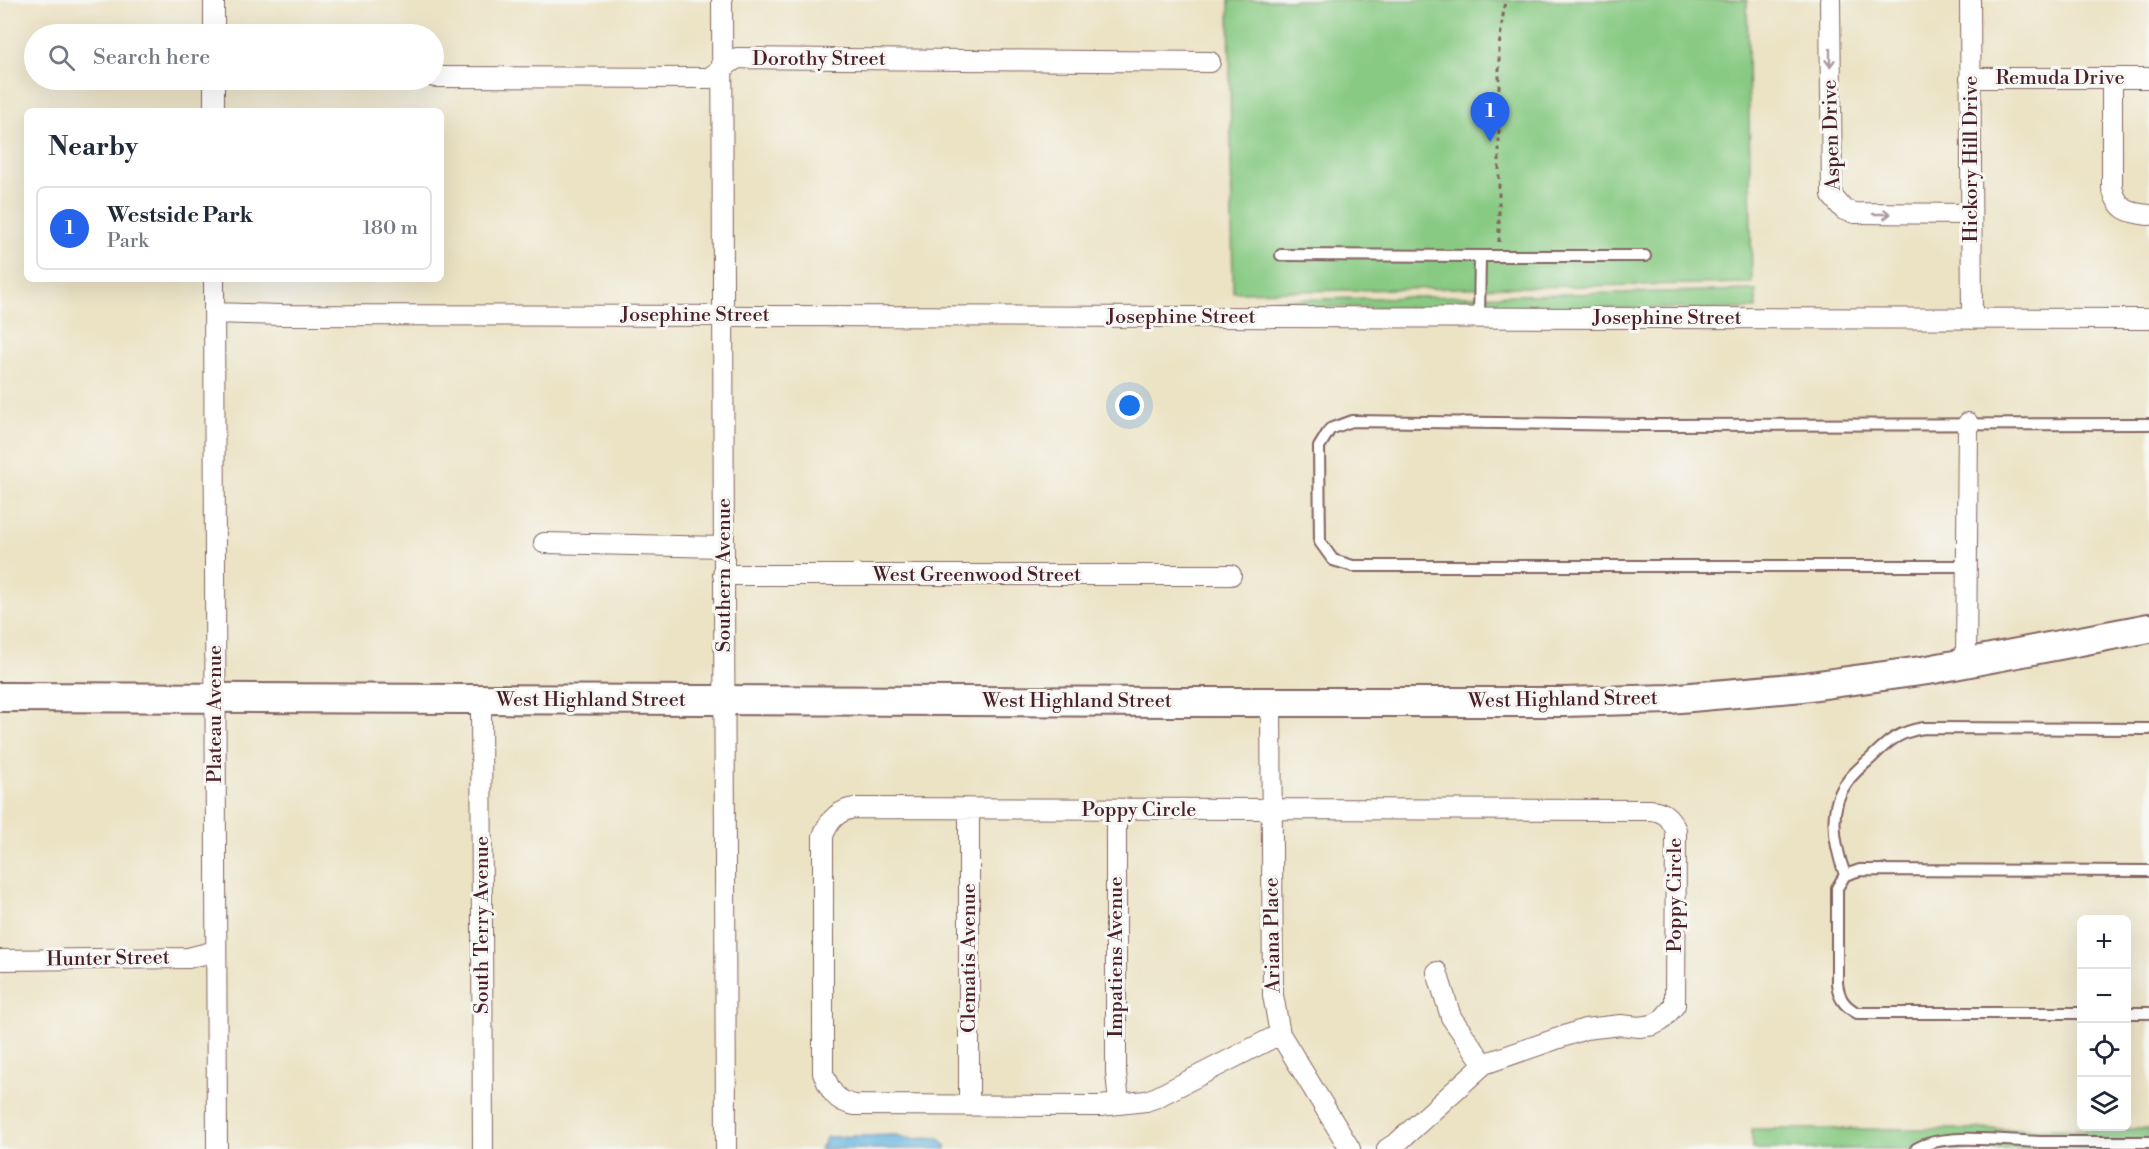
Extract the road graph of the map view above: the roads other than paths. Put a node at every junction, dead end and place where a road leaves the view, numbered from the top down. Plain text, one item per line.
1 (214, 0) edge
2 (722, 0) edge
3 (1830, 0) edge
4 (1970, 0) edge
5 (214, 24) edge
6 (1210, 62) dead end
7 (723, 68) junction
8 (444, 76) edge
9 (1970, 78) junction
10 (2112, 78) junction
11 (2149, 78) edge
12 (214, 90) edge
13 (214, 108) edge
14 (1971, 214) junction
15 (2149, 215) edge
16 (1281, 255) dead end
17 (1480, 256) junction
18 (1645, 256) dead end
19 (214, 282) edge
20 (214, 313) junction
21 (723, 315) junction
22 (1479, 318) junction
23 (1972, 319) junction
24 (2149, 319) edge
25 (1968, 423) junction
26 (2149, 424) edge
27 (544, 543) dead end
28 (723, 547) junction
29 (1967, 566) junction
30 (1231, 574) dead end
31 (723, 575) junction
32 (2149, 628) edge
33 (1966, 662) junction
34 (0, 697) edge
35 (216, 698) junction
36 (725, 699) junction
37 (482, 700) junction
38 (1271, 702) junction
39 (2149, 729) edge
40 (969, 809) junction
41 (1116, 809) junction
42 (1271, 810) junction
43 (2149, 872) edge
44 (1845, 875) junction
45 (216, 951) junction
46 (0, 960) edge
47 (1437, 972) dead end
48 (2077, 1013) edge
49 (2131, 1013) edge
50 (2149, 1013) edge
51 (1280, 1034) junction
52 (1484, 1064) junction
53 (1119, 1104) junction
54 (969, 1106) junction
55 (2149, 1142) edge
56 (217, 1149) edge
57 (483, 1149) edge
58 (726, 1149) edge
59 (1350, 1149) edge
60 (1387, 1149) edge
61 (1916, 1149) edge

1 - 5 street
2 - 7 street, Southern Avenue
3 -> 14 street, Aspen Drive
4 - 9 street, Hickory Hill Drive
6 - 7 street, Dorothy Street
7 - 8 street, Dorothy Street
7 - 21 street, Southern Avenue
9 - 10 street, Remuda Drive
9 - 14 street, Hickory Hill Drive
10 - 11 street, Remuda Drive
10 - 15 street
12 - 13 street
14 - 23 street, Hickory Hill Drive
16 - 17 lane
17 - 18 lane
17 - 22 lane
19 - 20 street, Plateau Avenue
20 - 21 street, Josephine Street
20 - 35 street, Plateau Avenue
21 - 22 street, Josephine Street
21 - 28 street, Southern Avenue
22 - 23 street, Josephine Street
23 - 24 street, Josephine Street
25 - 26 lane
25 - 29 street
25 - 29 lane
27 - 28 street
28 - 31 street, Southern Avenue
29 - 33 street
30 - 31 street, West Greenwood Street
31 - 36 street, Southern Avenue
32 - 33 street, West Highland Street
33 - 38 street, West Highland Street
34 - 35 street, West Highland Street
35 - 37 street, West Highland Street
35 - 45 street, Plateau Avenue
36 - 37 street, West Highland Street
36 - 38 street, West Highland Street
36 - 58 street, Southern Avenue
37 - 57 street, South Terry Avenue
38 - 42 street, Ariana Place
39 - 44 lane
40 - 41 street, Poppy Circle
40 - 54 street, Clematis Avenue
40 - 54 street, Poppy Circle
41 - 42 street, Poppy Circle
41 - 53 street, Impatiens Avenue
42 - 51 street, Ariana Place
42 - 52 street, Poppy Circle
43 - 44 lane
44 - 48 lane
45 - 46 street, Hunter Street
45 - 56 street, Plateau Avenue
47 - 52 street
49 - 50 lane
51 - 53 street, Poppy Circle
51 - 59 street, Ariana Place
52 - 60 street, Poppy Circle
53 - 54 street, Poppy Circle
55 - 61 lane

